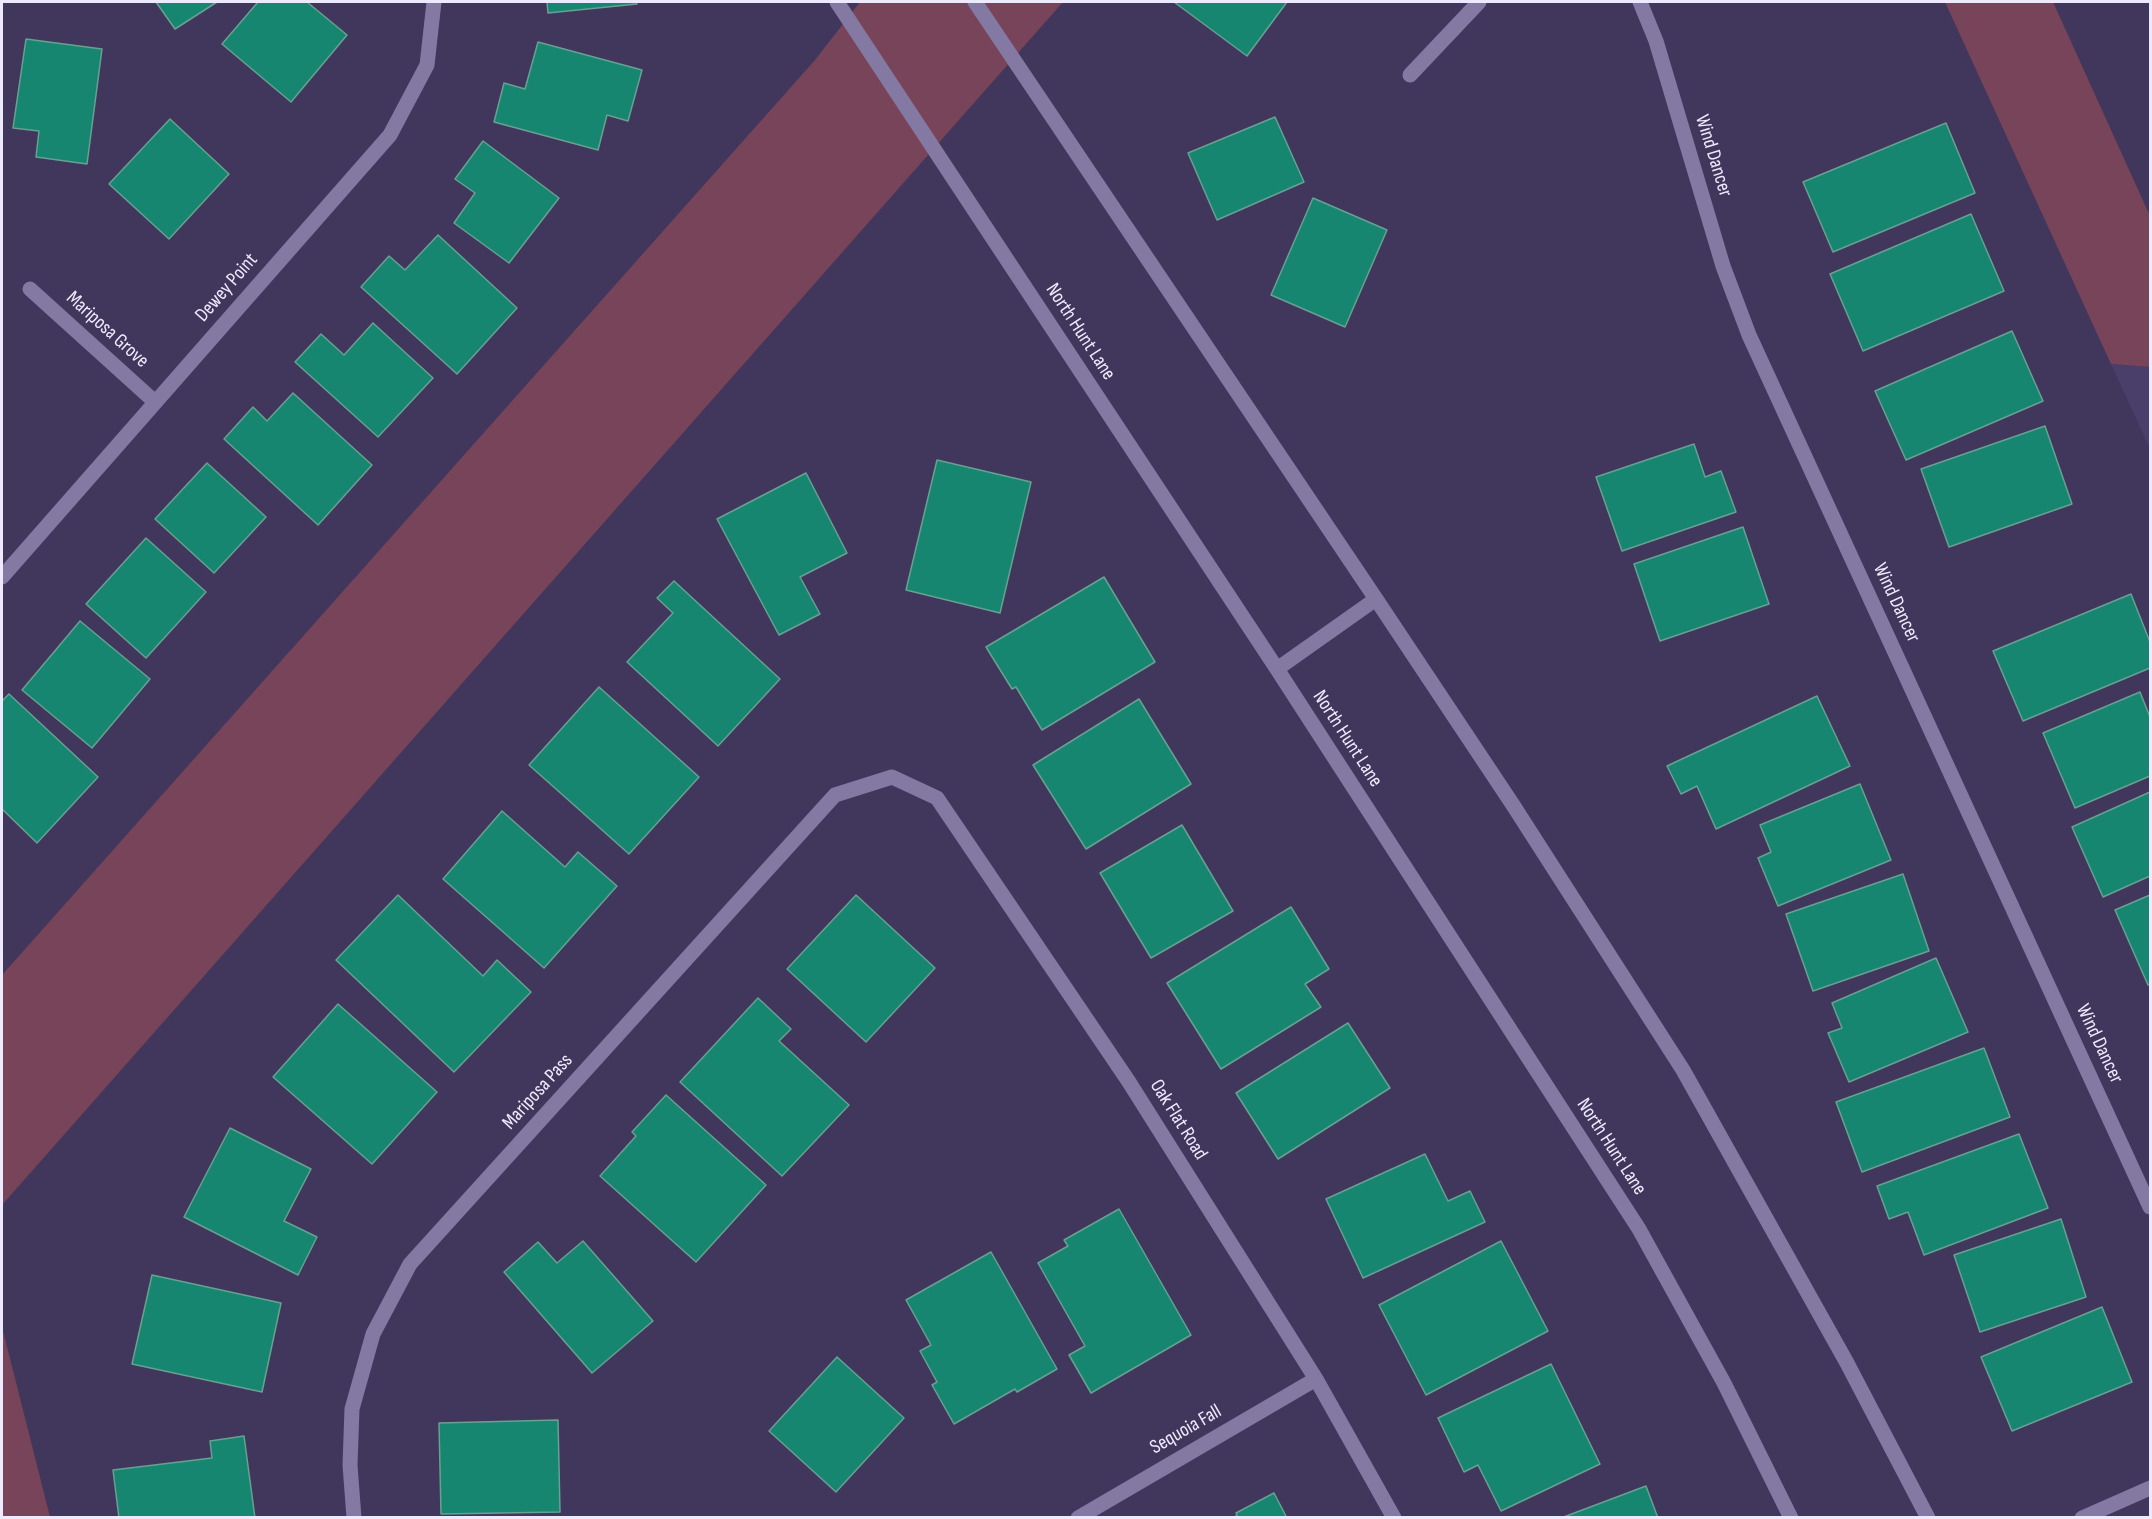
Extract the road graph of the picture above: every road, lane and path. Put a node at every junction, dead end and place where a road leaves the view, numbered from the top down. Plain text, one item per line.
1 (434, 2) edge
2 (837, 2) edge
3 (975, 2) edge
4 (1479, 2) edge
5 (1640, 2) edge
6 (1410, 75) dead end
7 (30, 289) dead end
8 (155, 402) junction
9 (2, 577) edge
10 (1376, 599) junction
11 (1277, 669) junction
12 (892, 777) joint
13 (2151, 1207) edge
14 (1316, 1379) junction
15 (2151, 1488) edge
16 (354, 1518) edge
17 (1078, 1518) edge
18 (1394, 1518) edge
19 (1791, 1518) edge
20 (1928, 1518) edge
21 (2082, 1518) edge

1 - 8 street, Dewey Point
2 - 11 street, North Hunt Lane
3 - 10 street
4 - 6 street
5 - 13 street, Wind Dancer
7 - 8 street, Mariposa Grove
8 - 9 street, Dewey Point
10 - 11 street
10 - 20 street
11 - 19 street, North Hunt Lane
12 - 14 street, Oak Flat Road
12 - 16 street, Mariposa Pass
14 - 17 street, Sequoia Fall
14 - 18 street, Oak Flat Road
15 - 21 street

